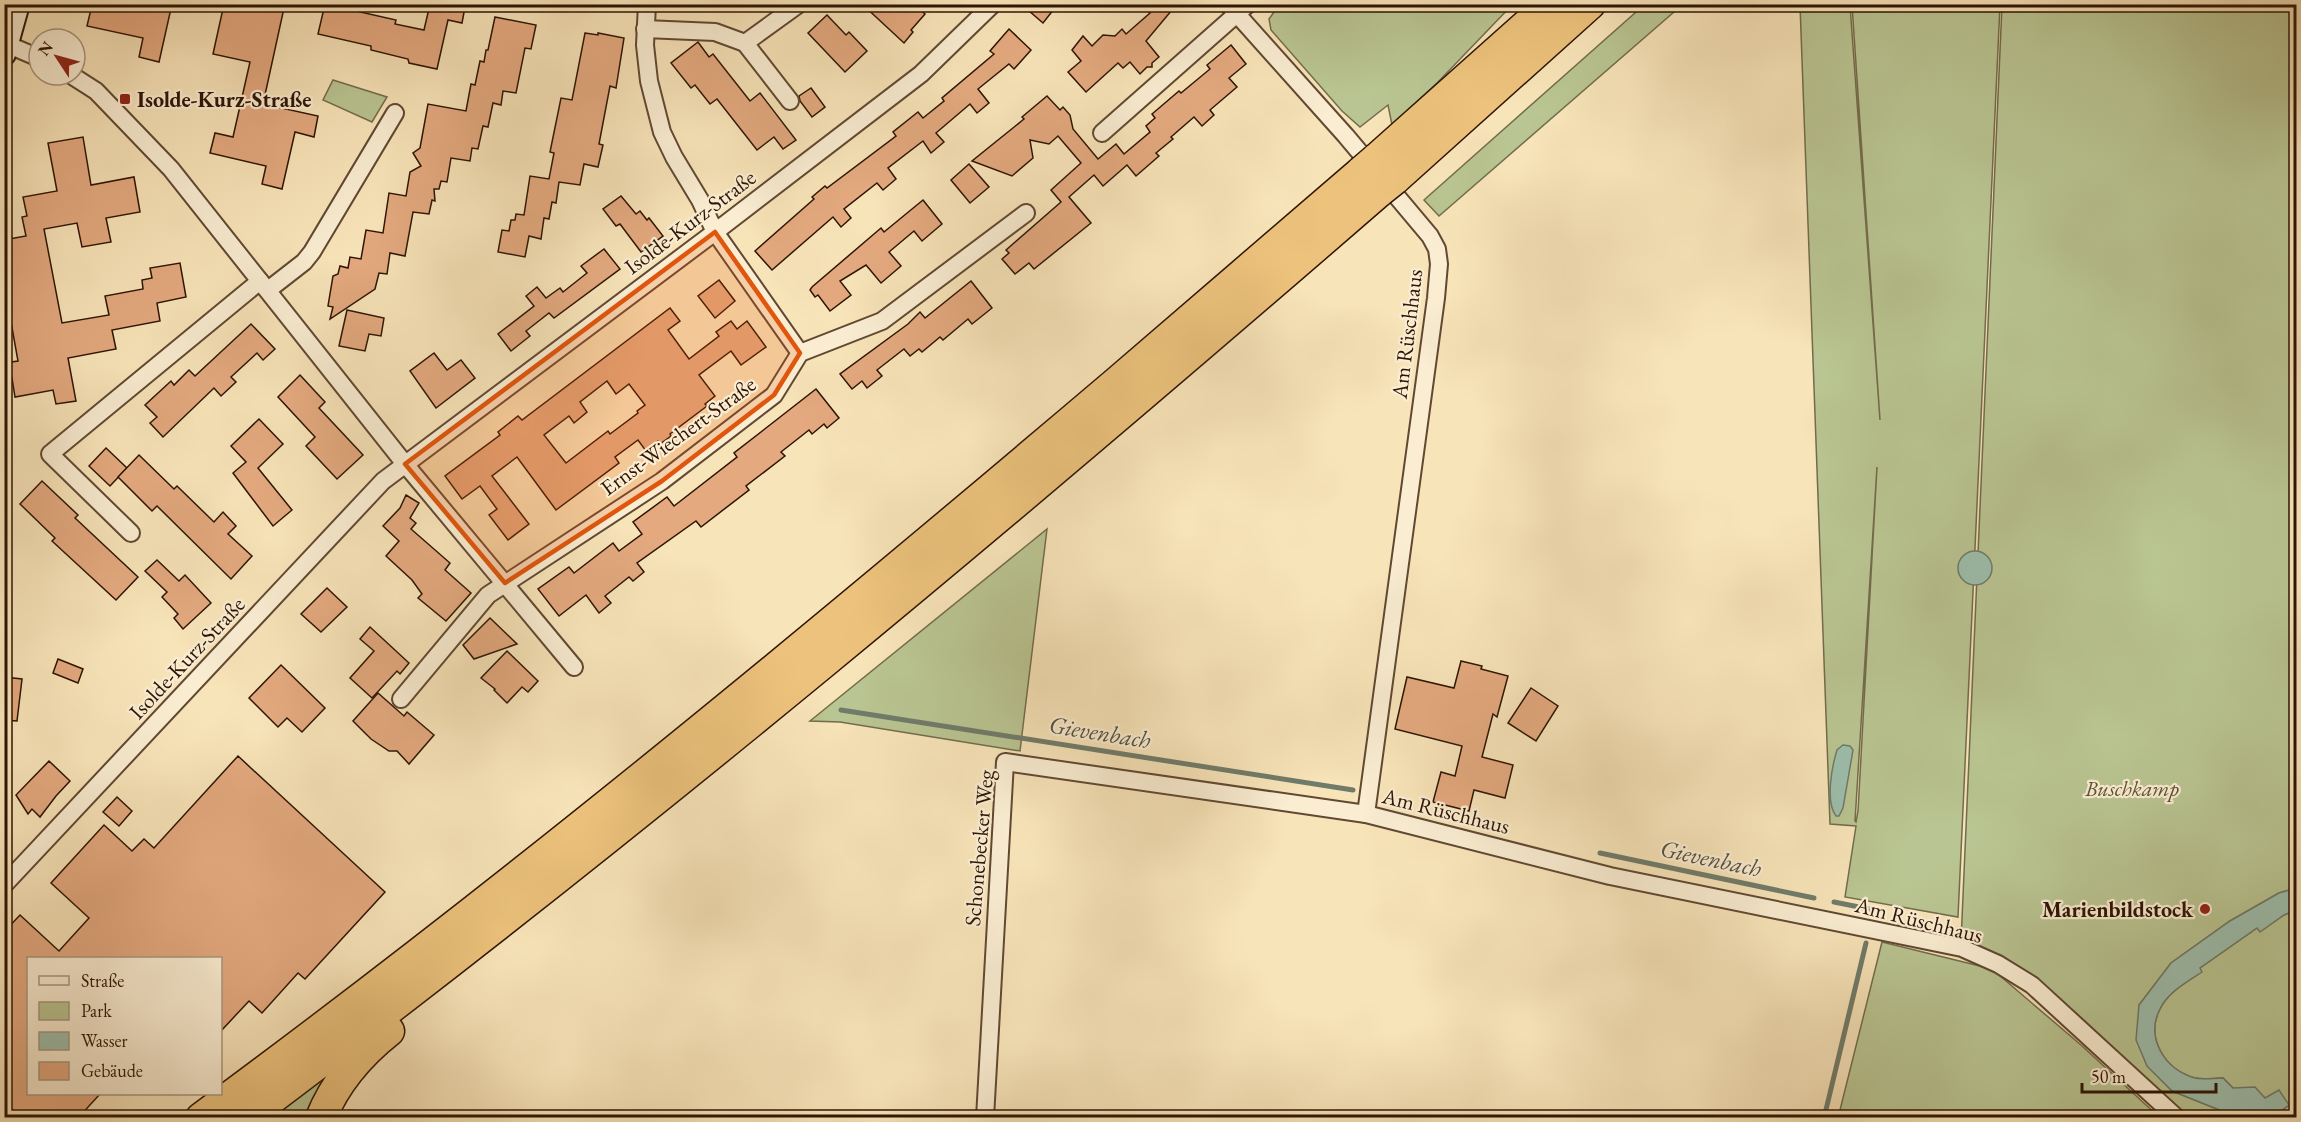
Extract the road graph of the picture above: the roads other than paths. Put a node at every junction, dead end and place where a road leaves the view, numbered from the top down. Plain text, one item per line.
1 (18, 4) edge
2 (647, 4) edge
3 (799, 4) edge
4 (993, 4) edge
5 (1550, 4) edge
6 (1590, 4) edge
7 (1238, 8) edge
8 (645, 29) junction
9 (745, 43) junction
10 (5, 47) edge
11 (27, 54) edge
12 (87, 85) edge
13 (790, 101) dead end
14 (395, 113) dead end
15 (1102, 133) dead end
16 (1378, 175) junction
17 (1026, 213) dead end
18 (715, 232) junction
19 (264, 285) junction
20 (800, 353) junction
21 (405, 464) junction
22 (131, 533) dead end
23 (505, 583) junction
24 (574, 667) dead end
25 (401, 699) dead end
26 (1366, 814) junction
27 (613, 833) junction
28 (4, 885) edge
29 (201, 1118) edge
30 (246, 1118) edge
31 (321, 1118) edge
32 (985, 1118) edge
33 (2177, 1118) edge

1 - 10 main road
2 - 8 street
3 - 9 street
4 - 18 street, Isolde-Kurz-Straße
5 - 16 highway
6 - 16 highway
7 - 15 street, Am Rüschhaus
7 - 26 street, Am Rüschhaus
8 - 9 street
8 - 18 street
9 - 13 street
10 - 11 street
12 - 19 street
14 - 19 street
16 - 27 highway
16 - 29 highway
17 - 20 street
18 - 20 street
18 - 21 street, Isolde-Kurz-Straße
19 - 21 street
19 - 22 street
20 - 23 street, Ernst-Wiechert-Straße
21 - 23 street
21 - 28 street, Isolde-Kurz-Straße
23 - 24 street
23 - 25 street, Ernst-Wiechert-Straße
26 - 32 street, Schonebecker Weg
26 - 33 street, Am Rüschhaus
27 - 30 highway
27 - 31 highway

